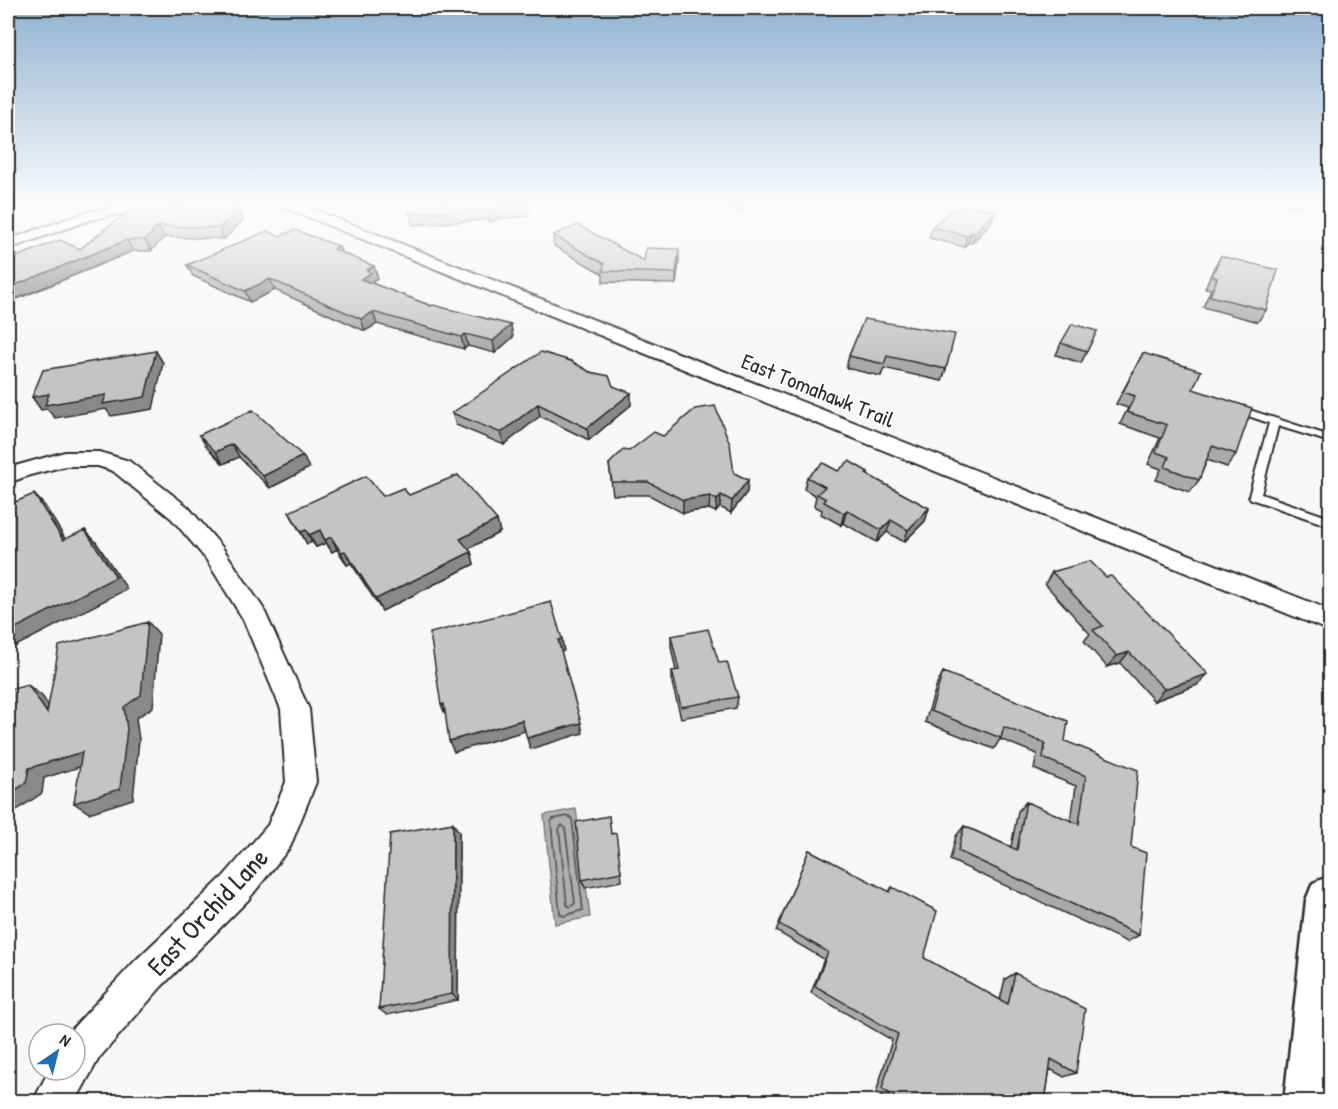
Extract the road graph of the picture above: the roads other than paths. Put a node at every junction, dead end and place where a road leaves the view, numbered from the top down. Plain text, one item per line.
1 (417, 256) edge
2 (1222, 404) edge
3 (1274, 421) junction
4 (1330, 439) edge
5 (8, 476) edge
6 (1330, 522) edge
7 (1330, 621) edge
8 (1330, 900) edge
9 (87, 1042) edge
10 (64, 1082) edge
11 (53, 1101) edge
12 (1312, 1101) edge

1 - 7 street, East Tomahawk Trail
2 - 3 lane
3 - 4 lane
3 - 6 lane
5 - 9 street, East Orchid Lane
8 - 12 street
10 - 11 street

